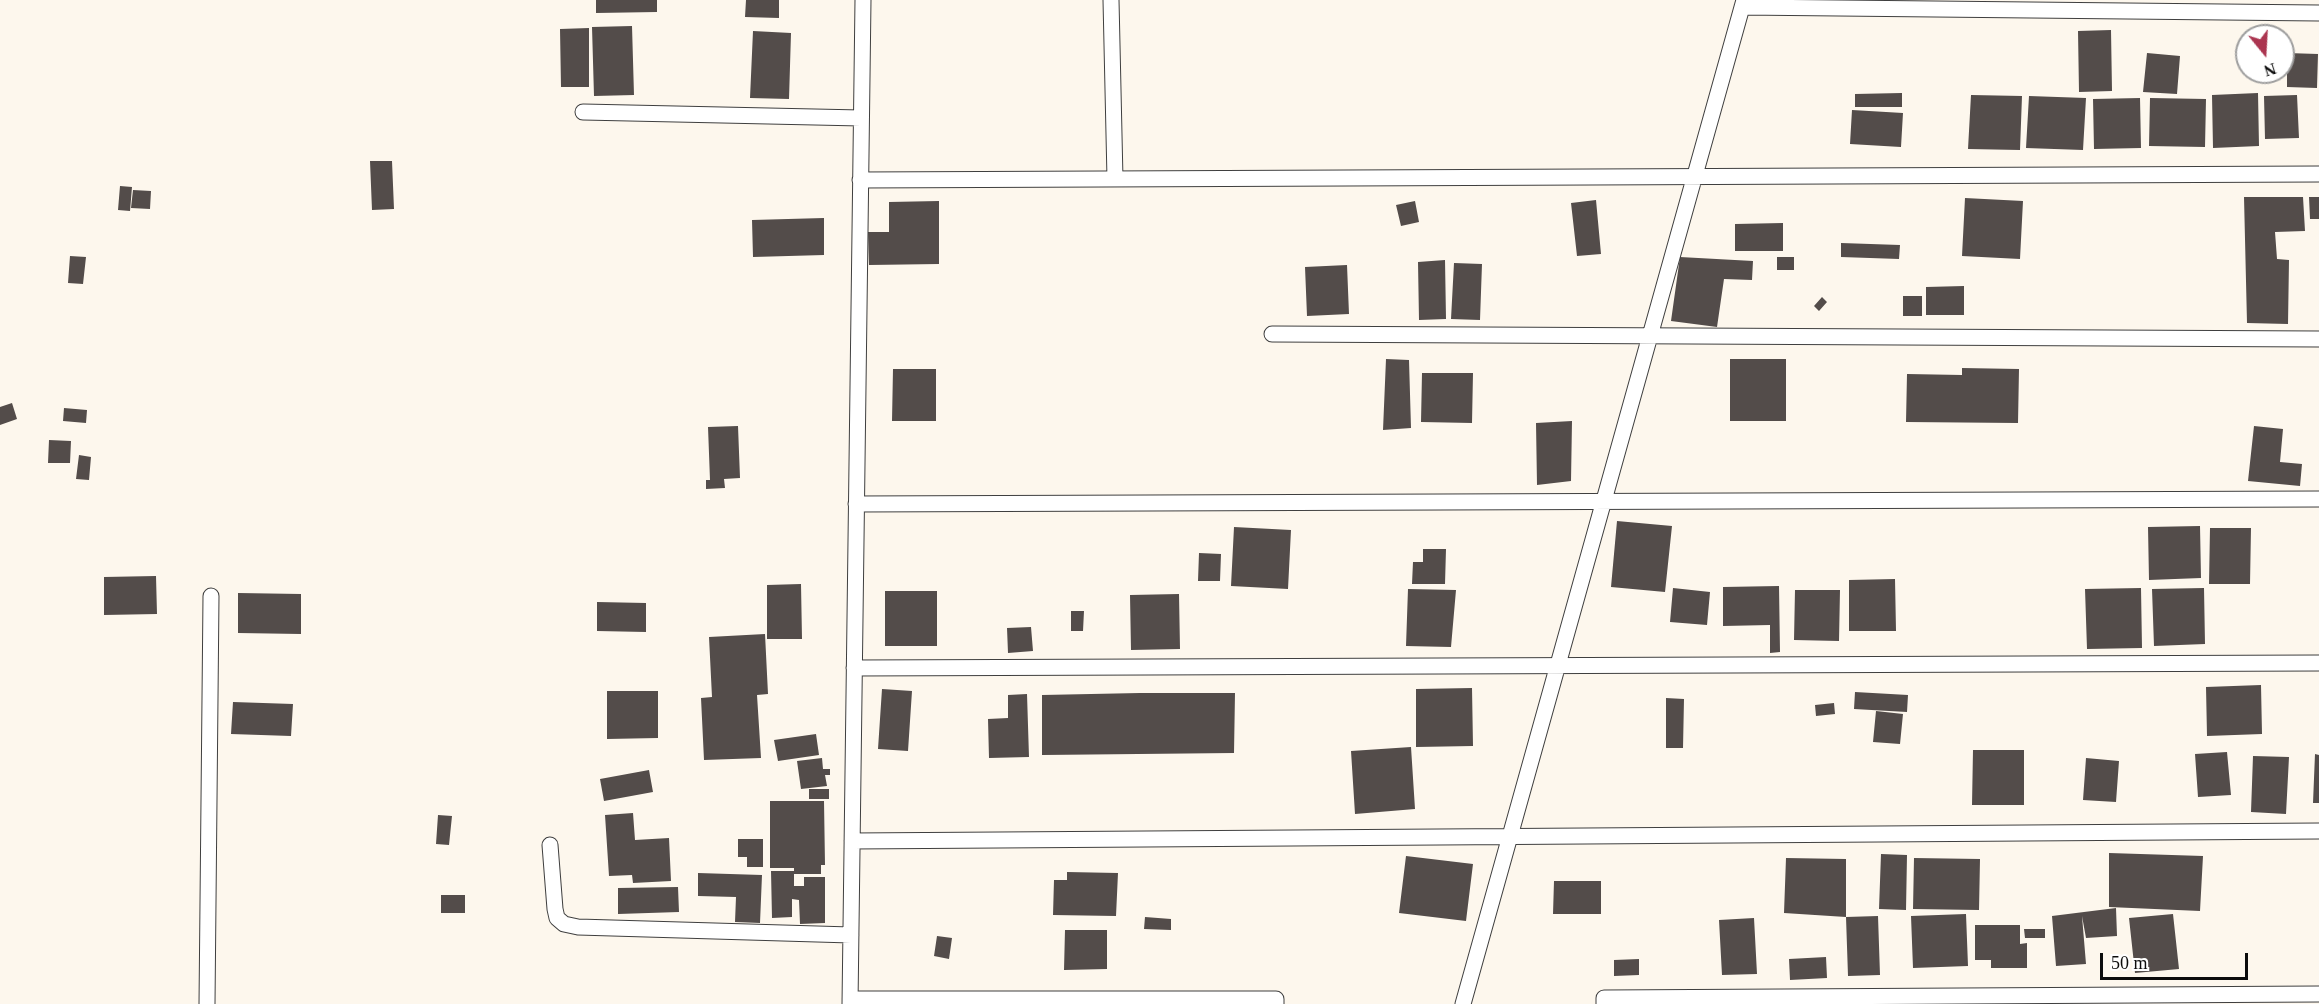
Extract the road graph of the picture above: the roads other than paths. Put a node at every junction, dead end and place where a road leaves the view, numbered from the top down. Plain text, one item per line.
1 (863, 0) edge
2 (1111, 0) edge
3 (1743, 4) edge
4 (2319, 13) edge
5 (583, 112) dead end
6 (861, 118) junction
7 (2319, 174) edge
8 (1695, 175) junction
9 (1115, 179) junction
10 (861, 180) junction
11 (1272, 334) dead end
12 (1651, 334) junction
13 (2319, 339) edge
14 (2319, 499) edge
15 (1603, 502) junction
16 (856, 504) junction
17 (211, 596) dead end
18 (2319, 663) edge
19 (1558, 666) junction
20 (854, 668) junction
21 (2319, 831) edge
22 (1510, 837) junction
23 (852, 842) junction
24 (550, 845) dead end
25 (851, 935) junction
26 (2319, 994) edge
27 (1772, 1000) edge
28 (850, 1001) edge
29 (207, 1004) edge
30 (1276, 1004) edge
31 (1463, 1004) edge
32 (1604, 1004) edge

1 - 6 street
2 - 9 street
3 - 4 street
3 - 8 street
5 - 6 street
6 - 10 street
7 - 8 street
8 - 9 street
8 - 12 street
9 - 10 street
10 - 16 street
11 - 12 street
12 - 13 street
12 - 15 street
14 - 15 street
15 - 16 street
15 - 19 street
16 - 20 street
17 - 29 street
18 - 19 street
19 - 20 street
19 - 22 street
20 - 23 street
21 - 22 street
22 - 23 street
22 - 31 street
23 - 25 street
24 - 25 street
25 - 28 street
26 - 27 street
27 - 32 street
28 - 30 street

